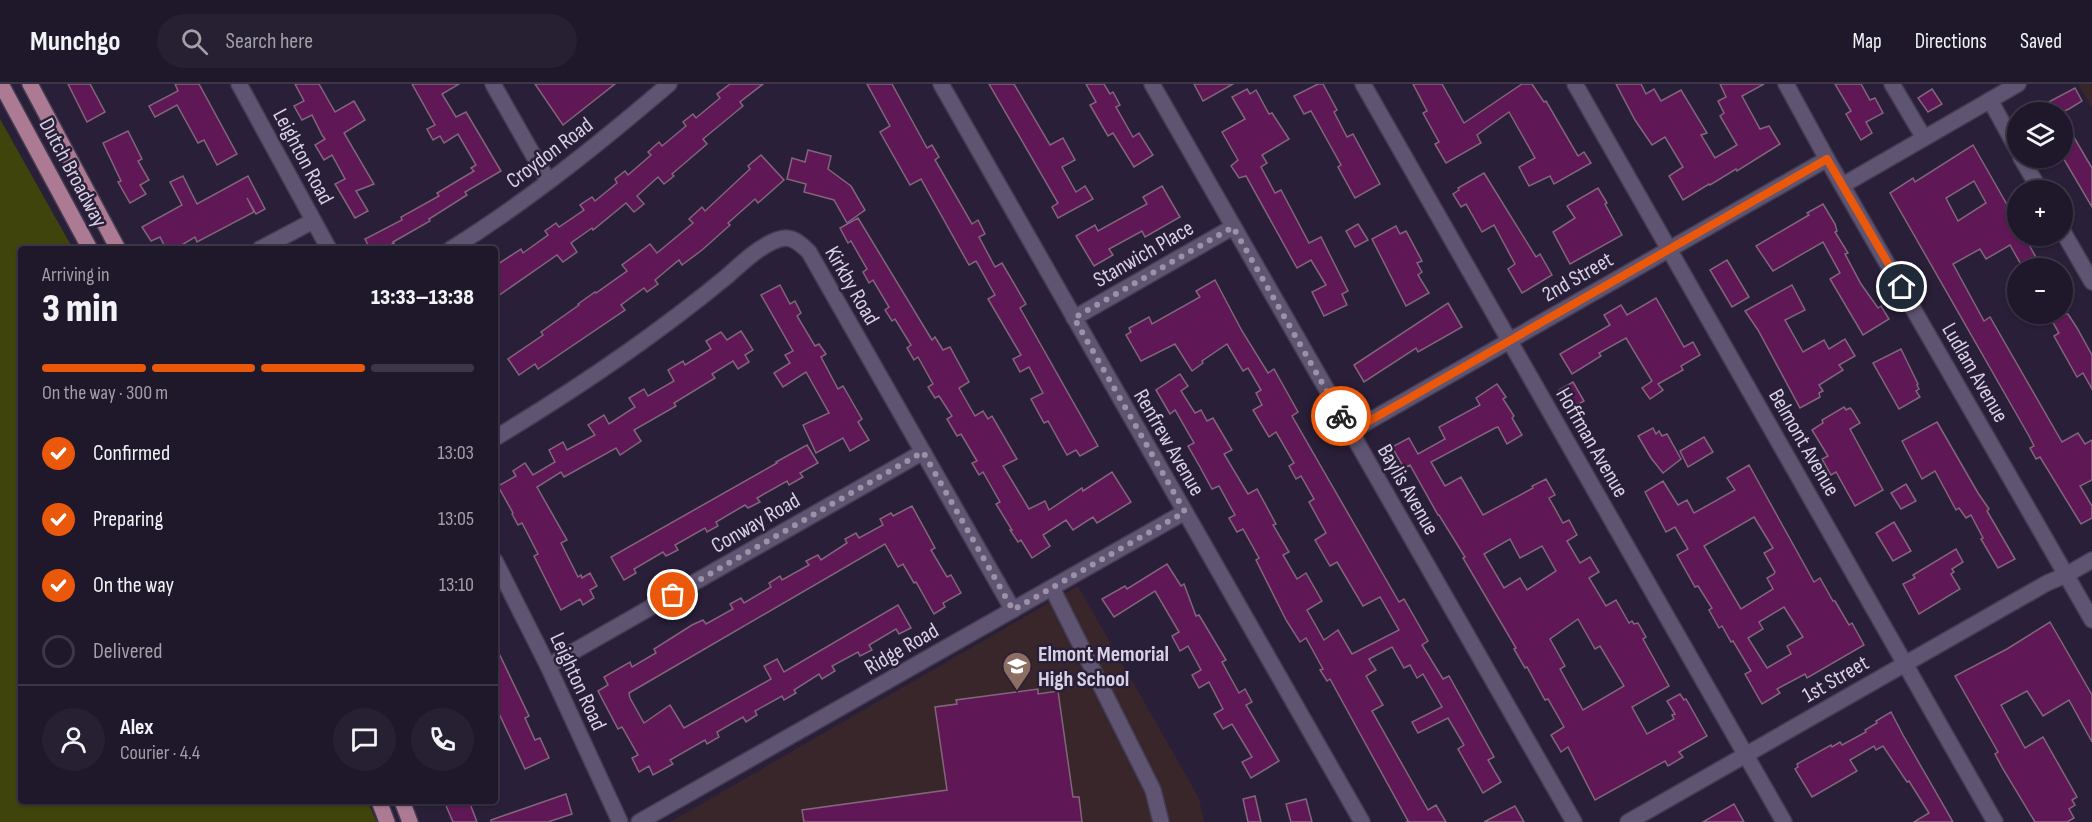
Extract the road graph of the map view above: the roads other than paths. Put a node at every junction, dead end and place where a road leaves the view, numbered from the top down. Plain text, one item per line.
1 (1, 84) edge
2 (30, 84) edge
3 (239, 84) edge
4 (493, 84) edge
5 (669, 84) edge
6 (940, 84) edge
7 (1152, 84) edge
8 (1363, 84) edge
9 (1575, 84) edge
10 (1786, 84) edge
11 (1892, 84) edge
12 (2018, 84) edge
13 (1990, 100) junction
14 (2007, 131) edge
15 (1924, 138) junction
16 (1827, 159) junction
17 (549, 181) junction
18 (1843, 184) junction
19 (313, 221) junction
20 (1233, 227) junction
21 (88, 246) edge
22 (116, 246) edge
23 (266, 246) edge
24 (327, 246) edge
25 (456, 246) edge
26 (2071, 246) edge
27 (1669, 249) junction
28 (2092, 282) edge
29 (1074, 318) junction
30 (1509, 340) junction
31 (1350, 432) junction
32 (498, 436) edge
33 (923, 452) junction
34 (1185, 512) junction
35 (2092, 560) edge
36 (498, 567) edge
37 (2066, 575) junction
38 (1052, 588) junction
39 (1013, 610) junction
40 (2092, 621) edge
41 (1905, 663) junction
42 (548, 666) junction
43 (1746, 755) junction
44 (380, 804) edge
45 (403, 804) edge
46 (387, 822) edge
47 (410, 822) edge
48 (620, 822) edge
49 (639, 822) edge
50 (1161, 822) edge
51 (1362, 822) edge
52 (1574, 822) edge
53 (1628, 822) edge
54 (1784, 822) edge
55 (1995, 822) edge

1 - 21 main road, Dutch Broadway
2 - 22 main road, Dutch Broadway
3 - 19 street, Leighton Road
4 - 17 street
5 - 17 street, Croydon Road
6 - 29 street, Renfrew Avenue
7 - 20 street, Baylis Avenue
8 - 30 street, Hoffman Avenue
9 - 27 street, Belmont Avenue
10 - 16 street, Ludlam Avenue
11 - 15 street
12 - 13 street
13 - 14 street
13 - 15 street
15 - 18 street
16 - 18 street, Ludlam Avenue
16 - 27 street, 2nd Street
17 - 25 street, Croydon Road
18 - 37 street, Ludlam Avenue
19 - 23 street
19 - 24 street, Leighton Road
20 - 29 street, Stanwich Place
20 - 31 street, Baylis Avenue
26 - 28 street
27 - 30 street, 2nd Street
27 - 41 street, Belmont Avenue
29 - 34 street, Renfrew Avenue
30 - 31 street, 2nd Street
30 - 43 street, Hoffman Avenue
31 - 52 street, Baylis Avenue
32 - 33 street, Kirkby Road
33 - 39 street, Kirkby Road
33 - 42 street, Conway Road
34 - 38 street, Ridge Road
34 - 51 street, Renfrew Avenue
35 - 37 street, 1st Street
36 - 42 street, Leighton Road
37 - 40 street, Ludlam Avenue
37 - 41 street, 1st Street
38 - 39 street, Ridge Road
38 - 50 street
39 - 49 street, Ridge Road
41 - 43 street, 1st Street
41 - 55 street, Belmont Avenue
42 - 48 street, Leighton Road
43 - 53 street, 1st Street
43 - 54 street, Hoffman Avenue
44 - 46 main road
45 - 47 main road

